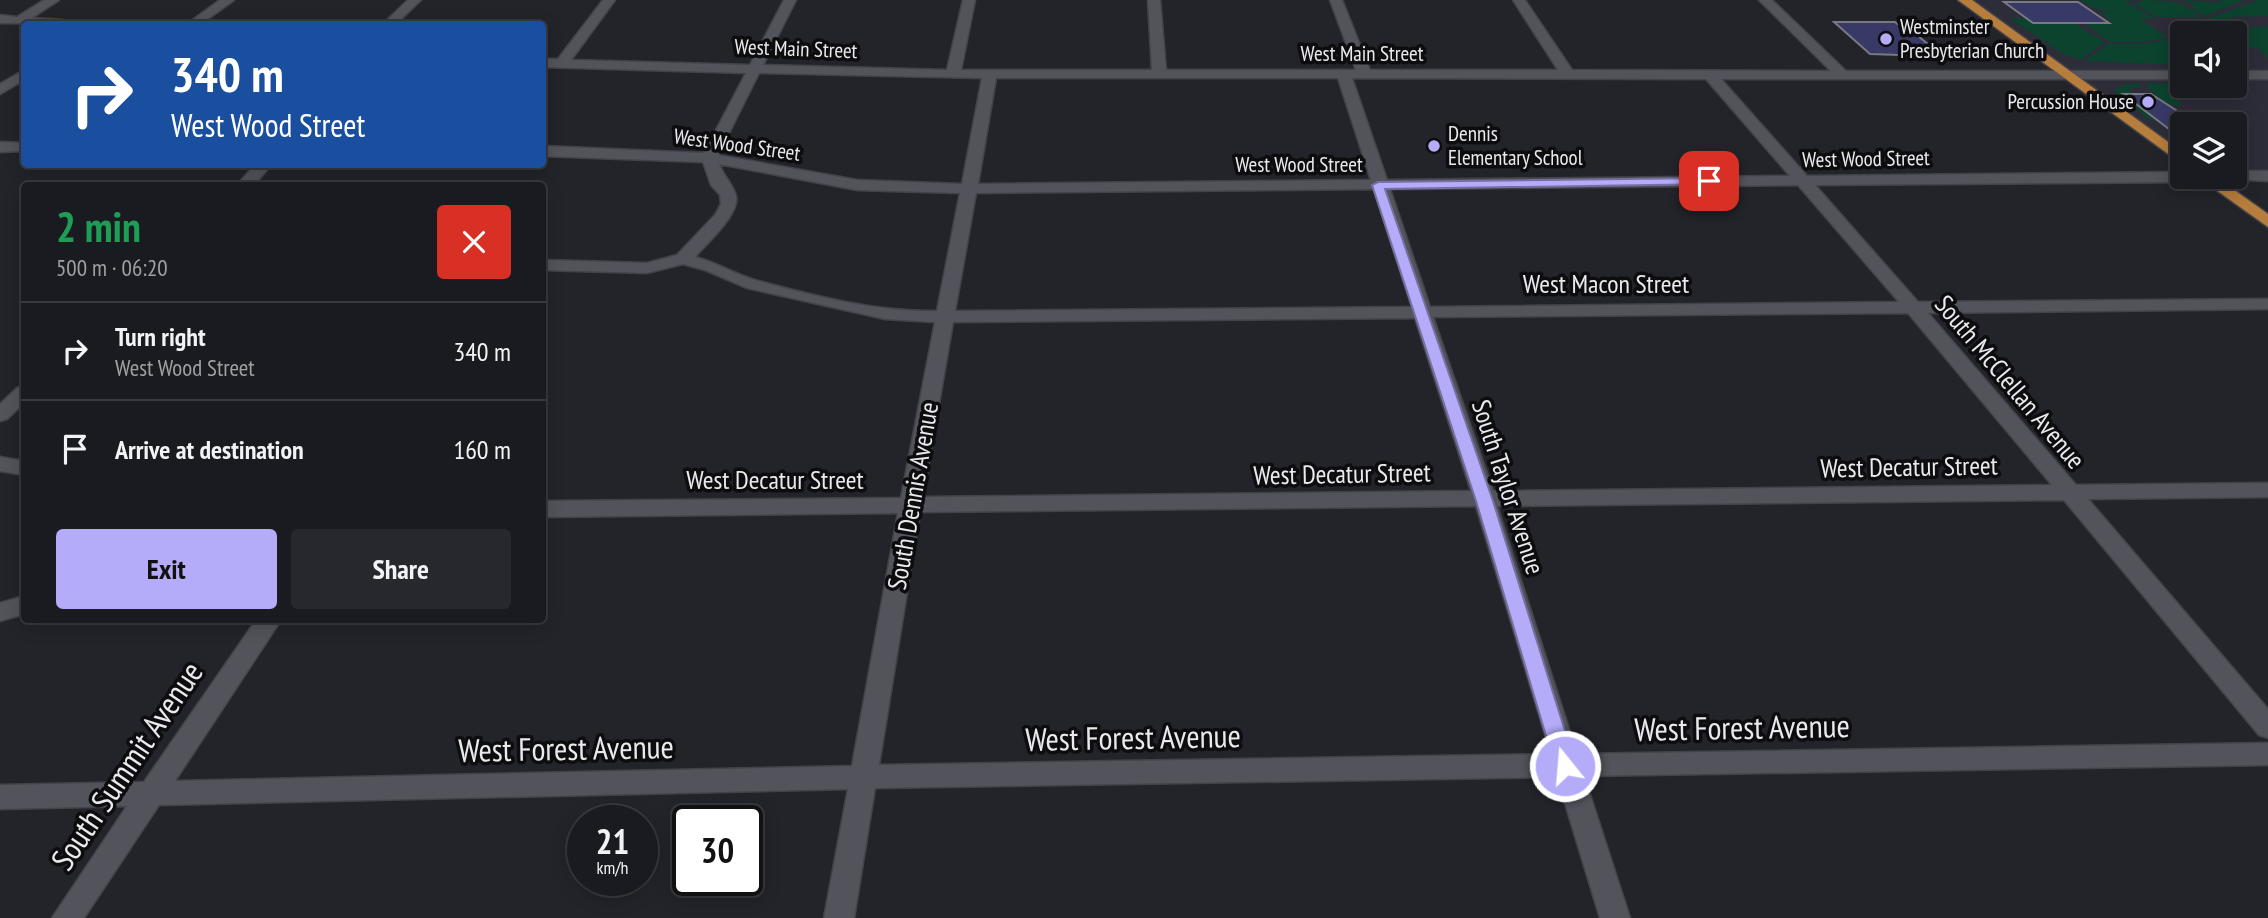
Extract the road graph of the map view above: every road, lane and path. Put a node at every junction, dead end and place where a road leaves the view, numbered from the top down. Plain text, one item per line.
1 (53, 0) edge
2 (228, 0) edge
3 (415, 0) edge
4 (609, 0) edge
5 (790, 0) edge
6 (969, 0) edge
7 (1154, 0) edge
8 (1336, 0) edge
9 (1519, 0) edge
10 (1765, 0) edge
11 (1964, 0) edge
12 (0, 19) edge
13 (19, 21) joint
14 (197, 21) edge
15 (392, 21) edge
16 (546, 64) edge
17 (561, 64) junction
18 (754, 69) junction
19 (953, 74) junction
20 (990, 74) junction
21 (1159, 74) junction
22 (1709, 74) junction
23 (2066, 74) junction
24 (1344, 75) junction
25 (1365, 75) junction
26 (1568, 75) junction
27 (1843, 75) junction
28 (2170, 75) edge
29 (2247, 75) edge
30 (2268, 75) edge
31 (21, 76) edge
32 (0, 92) edge
33 (21, 94) edge
34 (0, 147) edge
35 (21, 147) edge
36 (2170, 150) edge
37 (546, 151) edge
38 (709, 158) junction
39 (261, 168) edge
40 (2247, 176) edge
41 (2268, 176) edge
42 (2170, 177) edge
43 (1802, 180) junction
44 (248, 182) edge
45 (1378, 185) junction
46 (969, 189) junction
47 (2223, 189) edge
48 (2268, 222) edge
49 (683, 259) junction
50 (546, 265) edge
51 (2268, 304) edge
52 (1914, 308) junction
53 (1421, 311) junction
54 (945, 316) junction
55 (21, 395) edge
56 (0, 415) edge
57 (0, 464) edge
58 (21, 468) edge
59 (2268, 490) edge
60 (2068, 493) junction
61 (1485, 501) junction
62 (910, 507) junction
63 (546, 509) edge
64 (21, 606) edge
65 (0, 612) edge
66 (267, 623) edge
67 (2268, 727) edge
68 (2268, 754) edge
69 (1565, 766) junction
70 (864, 777) junction
71 (150, 795) junction
72 (0, 797) edge
73 (67, 918) edge
74 (839, 918) edge
75 (1615, 918) edge

1 - 13 street
2 - 14 street
3 - 15 street
4 - 17 street
5 - 18 street
6 - 19 street
7 - 21 street
8 - 25 street
9 - 26 street
10 - 27 street
11 - 23 main road
12 - 13 street
16 - 17 street, West Main Street
17 - 18 street, West Main Street
18 - 19 street, West Main Street
18 - 38 street
19 - 20 street, West Main Street
20 - 21 street, West Main Street
20 - 46 street, South Dennis Avenue
21 - 24 street, West Main Street
22 - 26 street, West Main Street
22 - 27 street, West Main Street
22 - 43 street, South McClellan Avenue
23 - 27 street, West Main Street
23 - 28 street, West Main Street
23 - 36 main road
24 - 25 street, West Main Street
24 - 45 street, South Taylor Avenue
25 - 26 street, West Main Street
29 - 30 street
31 - 32 street
32 - 33 street
34 - 35 street
37 - 38 street, West Wood Street
38 - 46 street, West Wood Street
38 - 49 street
39 - 44 street
40 - 41 street
42 - 43 street, West Wood Street
43 - 45 street, West Wood Street
43 - 52 street, South McClellan Avenue
45 - 46 street, West Wood Street
45 - 53 street, South Taylor Avenue
46 - 54 street, South Dennis Avenue
47 - 48 main road
49 - 50 street
49 - 54 street, West Macon Street
51 - 52 street, West Macon Street
52 - 53 street, West Macon Street
52 - 60 street, South McClellan Avenue
53 - 54 street, West Macon Street
53 - 61 street, South Taylor Avenue
54 - 62 street, South Dennis Avenue
55 - 56 street
57 - 58 street
59 - 60 street, West Decatur Street
60 - 61 street, West Decatur Street
60 - 67 street, South McClellan Avenue
61 - 62 street, West Decatur Street
61 - 69 street, South Taylor Avenue
62 - 63 street, West Decatur Street
62 - 70 street, South Dennis Avenue
64 - 65 street
66 - 71 street, South Summit Avenue
68 - 69 street, West Forest Avenue
69 - 70 street, West Forest Avenue
69 - 75 street, South Taylor Avenue
70 - 71 street, West Forest Avenue
70 - 74 street, South Dennis Avenue
71 - 72 street, West Forest Avenue
71 - 73 street, South Summit Avenue

